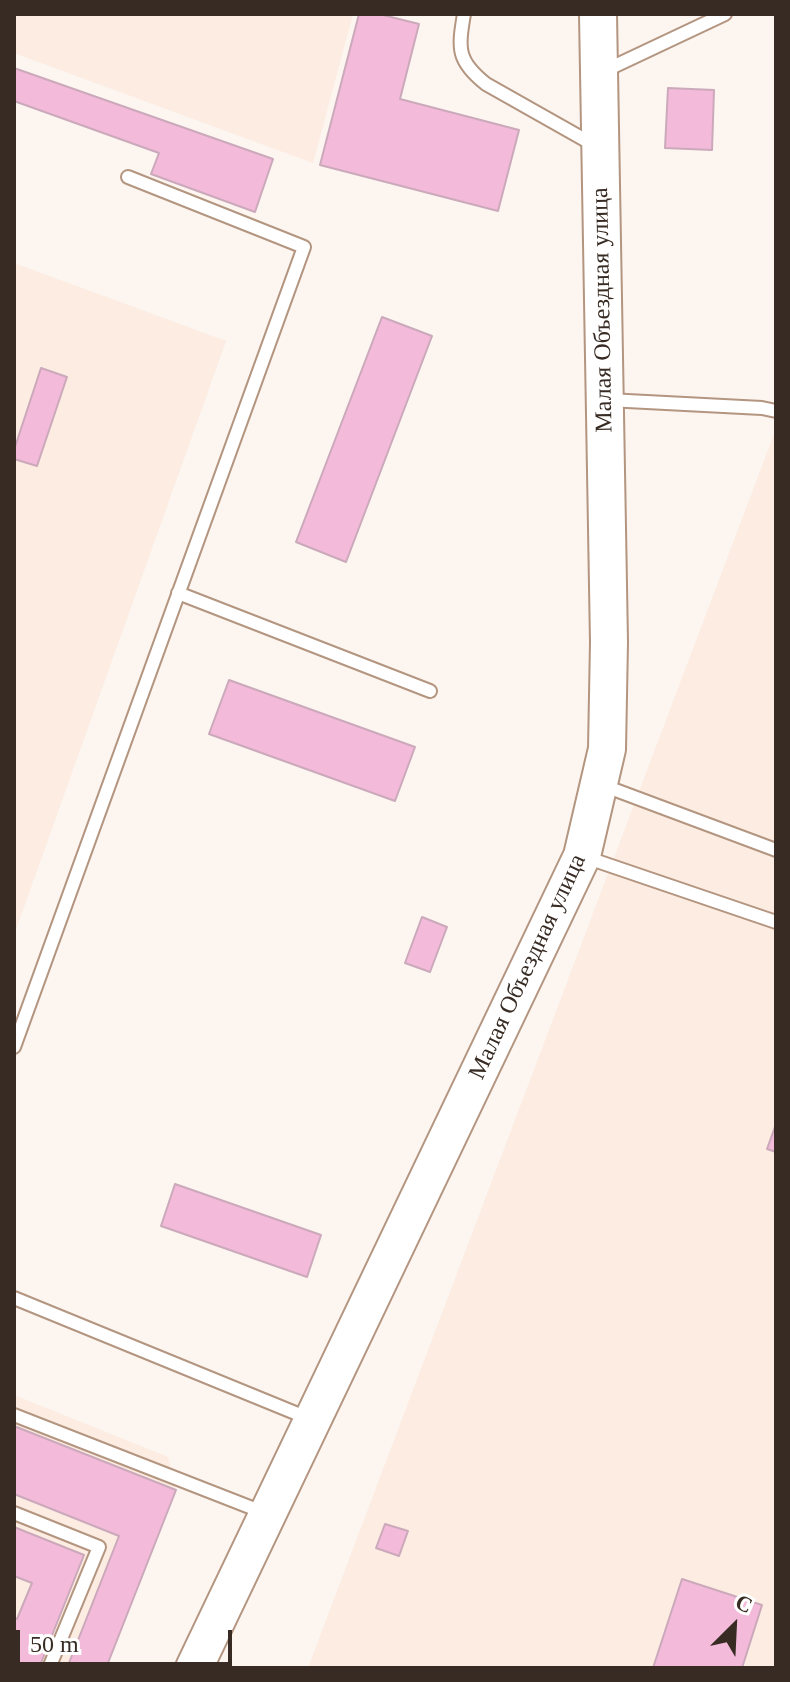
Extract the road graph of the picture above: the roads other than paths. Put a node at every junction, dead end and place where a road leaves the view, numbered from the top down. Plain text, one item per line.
1 (464, 14) edge
2 (598, 14) edge
3 (725, 14) edge
4 (599, 73) junction
5 (600, 148) junction
6 (128, 177) dead end
7 (605, 399) junction
8 (776, 411) edge
9 (178, 593) junction
10 (430, 691) dead end
11 (599, 784) junction
12 (776, 850) edge
13 (582, 856) junction
14 (776, 922) edge
15 (14, 1047) edge
16 (14, 1298) edge
17 (14, 1415) edge
18 (313, 1420) junction
19 (14, 1513) edge
20 (268, 1514) junction
21 (49, 1668) edge
22 (194, 1668) edge

1 - 5 lane
2 - 4 street, Малая Объездная улица
3 - 4 lane
4 - 5 street, Малая Объездная улица
5 - 7 street, Малая Объездная улица
6 - 9 lane
7 - 8 lane
7 - 11 street, Малая Объездная улица
9 - 10 lane
9 - 15 lane
11 - 12 lane
11 - 13 street, Малая Объездная улица
13 - 14 lane
13 - 18 street, Малая Объездная улица
16 - 18 lane
17 - 20 lane
18 - 20 street, Малая Объездная улица
19 - 21 lane
20 - 22 street, Малая Объездная улица

